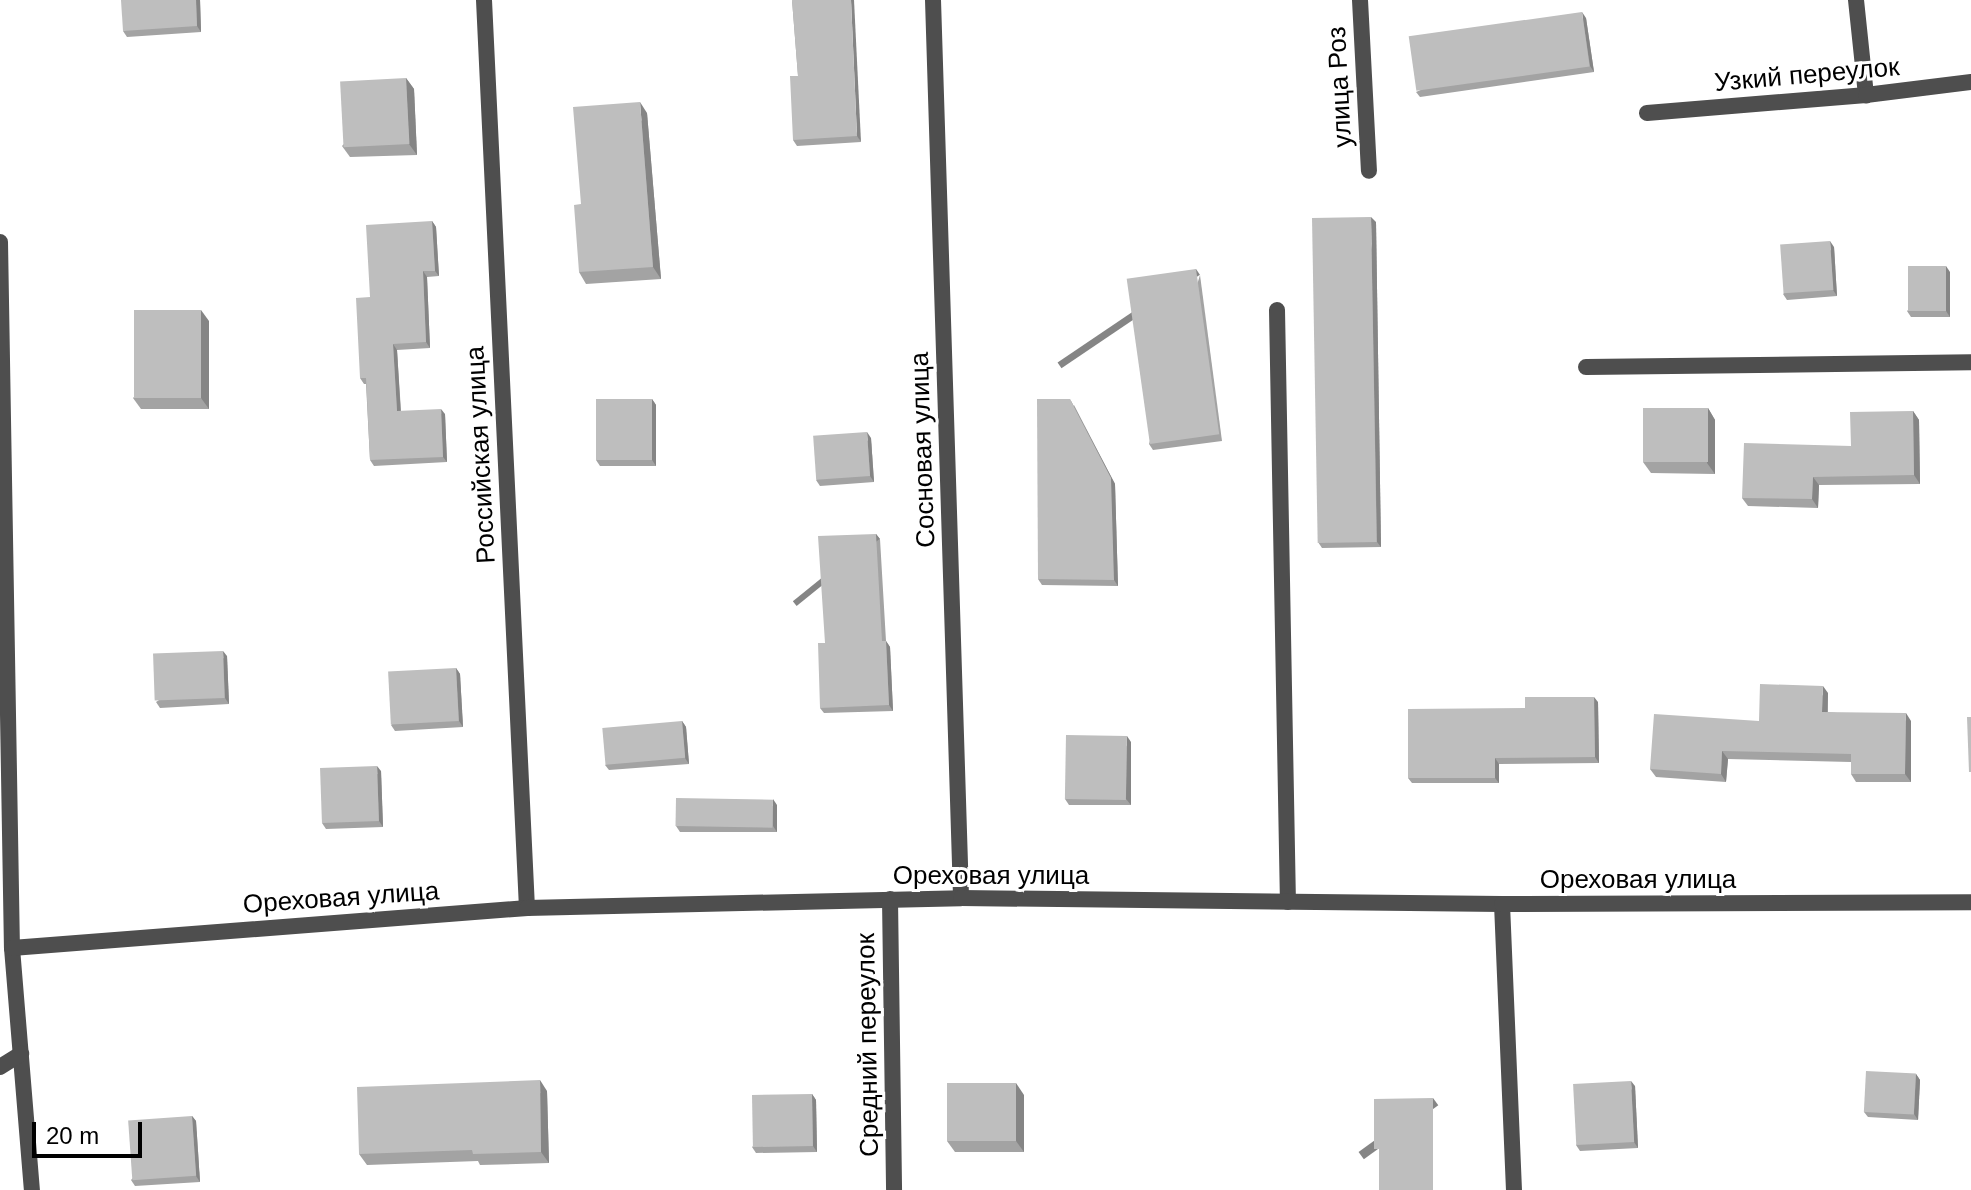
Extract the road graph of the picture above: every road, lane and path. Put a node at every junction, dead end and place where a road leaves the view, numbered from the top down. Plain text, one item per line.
1 (484, 0) edge
2 (933, 0) edge
3 (1360, 0) edge
4 (1856, 0) edge
5 (1971, 82) edge
6 (1866, 95) junction
7 (1647, 113) dead end
8 (1369, 171) dead end
9 (0, 242) edge
10 (1277, 310) dead end
11 (1971, 362) edge
12 (1586, 367) dead end
13 (961, 898) junction
14 (890, 899) junction
15 (1288, 902) junction
16 (1971, 902) edge
17 (1502, 904) junction
18 (527, 908) junction
19 (12, 948) junction
20 (21, 1054) junction
21 (0, 1067) edge
22 (32, 1190) edge
23 (894, 1190) edge
24 (1514, 1190) edge

1 - 18 street, Российская улица
2 - 13 street, Сосновая улица
3 - 8 street, улица Роз
4 - 6 street
5 - 6 street, Узкий переулок
6 - 7 street, Узкий переулок
9 - 19 street
10 - 15 street
11 - 12 street
13 - 14 street, Ореховая улица
13 - 15 street, Ореховая улица
14 - 18 street, Ореховая улица
14 - 23 street, Средний переулок
15 - 17 street, Ореховая улица
16 - 17 street, Ореховая улица
17 - 24 street
18 - 19 street, Ореховая улица
19 - 20 street
20 - 21 street
20 - 22 street

